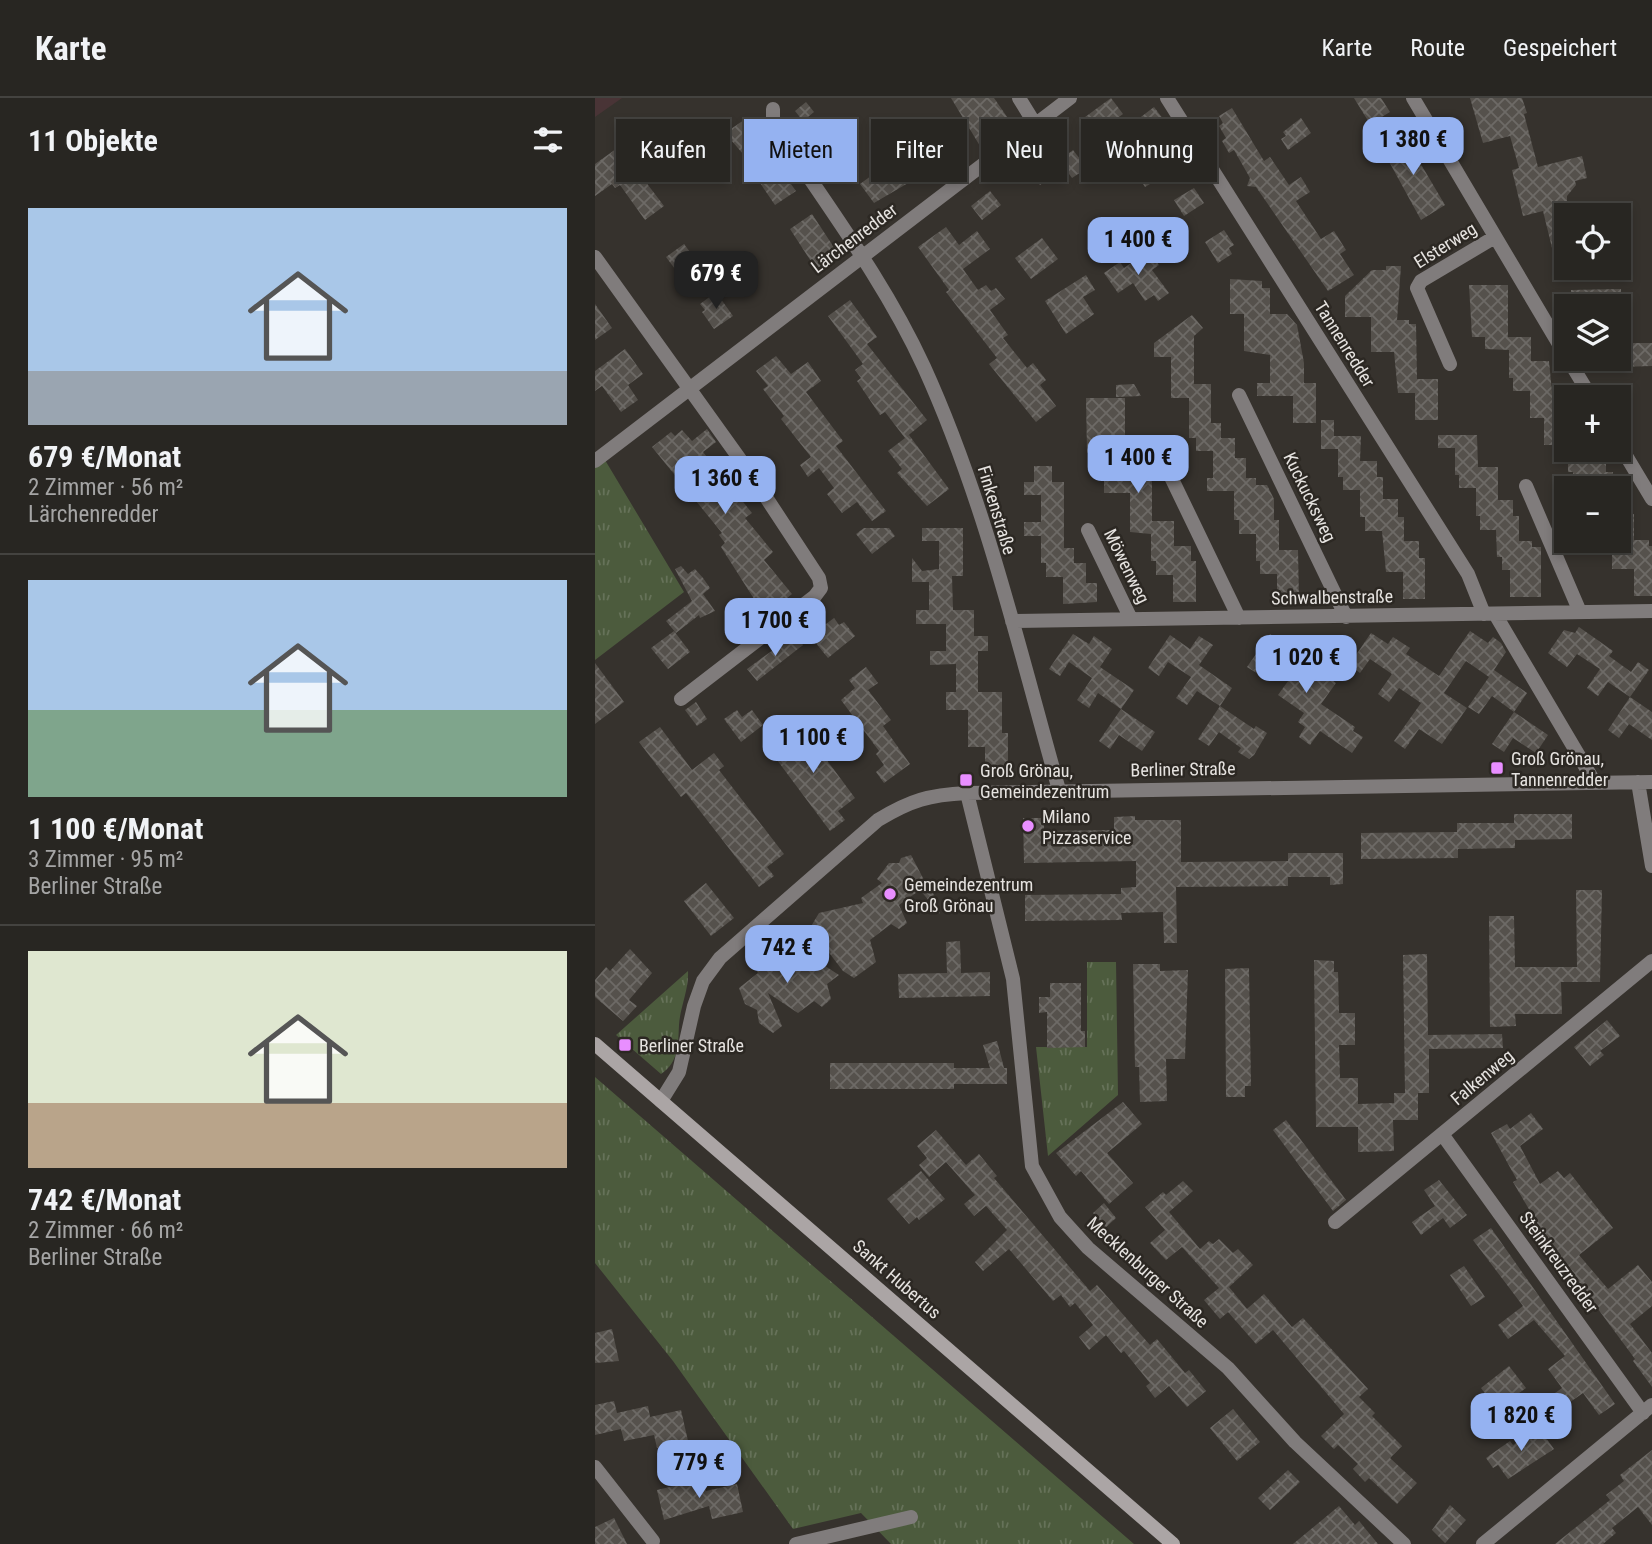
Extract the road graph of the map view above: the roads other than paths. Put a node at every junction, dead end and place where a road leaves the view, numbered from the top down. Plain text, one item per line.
1 (1019, 98) edge
2 (1070, 98) edge
3 (1167, 98) edge
4 (1413, 98) edge
5 (773, 109) dead end
6 (1032, 119) edge
7 (1042, 119) edge
8 (981, 165) edge
9 (1495, 237) junction
10 (595, 257) edge
11 (861, 257) junction
12 (1554, 335) edge
13 (1450, 364) dead end
14 (689, 388) junction
15 (1238, 395) dead end
16 (1156, 446) dead end
17 (595, 461) edge
18 (1630, 462) edge
19 (1526, 486) dead end
20 (1652, 499) edge
21 (1088, 530) dead end
22 (1652, 611) edge
23 (1580, 612) junction
24 (1489, 614) junction
25 (1346, 617) junction
26 (1239, 618) junction
27 (1131, 619) junction
28 (1012, 621) junction
29 (681, 699) dead end
30 (1645, 782) edge
31 (1595, 783) junction
32 (1059, 790) junction
33 (967, 793) junction
34 (1652, 866) edge
35 (1652, 961) edge
36 (595, 1044) edge
37 (661, 1101) junction
38 (1442, 1135) junction
39 (1335, 1222) dead end
40 (1647, 1409) edge
41 (595, 1467) edge
42 (911, 1517) dead end
43 (653, 1542) dead end
44 (796, 1544) edge
45 (1173, 1544) edge
46 (1404, 1544) edge
47 (1483, 1544) edge

1 - 6 street
2 - 7 street, Lärchenredder
3 - 24 street, Tannenredder
4 - 9 street
5 - 11 street, Finkenstraße
8 - 11 street, Lärchenredder
9 - 12 street
9 - 13 street, Elsterweg
10 - 14 street
11 - 14 street, Lärchenredder
11 - 28 street, Finkenstraße
14 - 17 street, Lärchenredder
14 - 29 street
15 - 25 street, Kuckucksweg
16 - 26 street
18 - 20 street
19 - 23 street
21 - 27 street, Möwenweg
22 - 23 street, Schwalbenstraße
23 - 24 street, Schwalbenstraße
24 - 25 street, Schwalbenstraße
24 - 31 street, Tannenredder
25 - 26 street, Schwalbenstraße
26 - 27 street, Schwalbenstraße
27 - 28 street, Schwalbenstraße
28 - 32 street, Finkenstraße
30 - 31 street, Berliner Straße
30 - 34 street
31 - 32 street, Berliner Straße
32 - 33 street, Berliner Straße
33 - 37 street, Berliner Straße
33 - 46 street, Mecklenburger Straße
35 - 38 street, Falkenweg
36 - 37 main road, Sankt Hubertus
37 - 45 main road, Sankt Hubertus
38 - 39 street, Falkenweg
38 - 40 street, Steinkreuzredder
40 - 47 street
41 - 43 street
42 - 44 street

